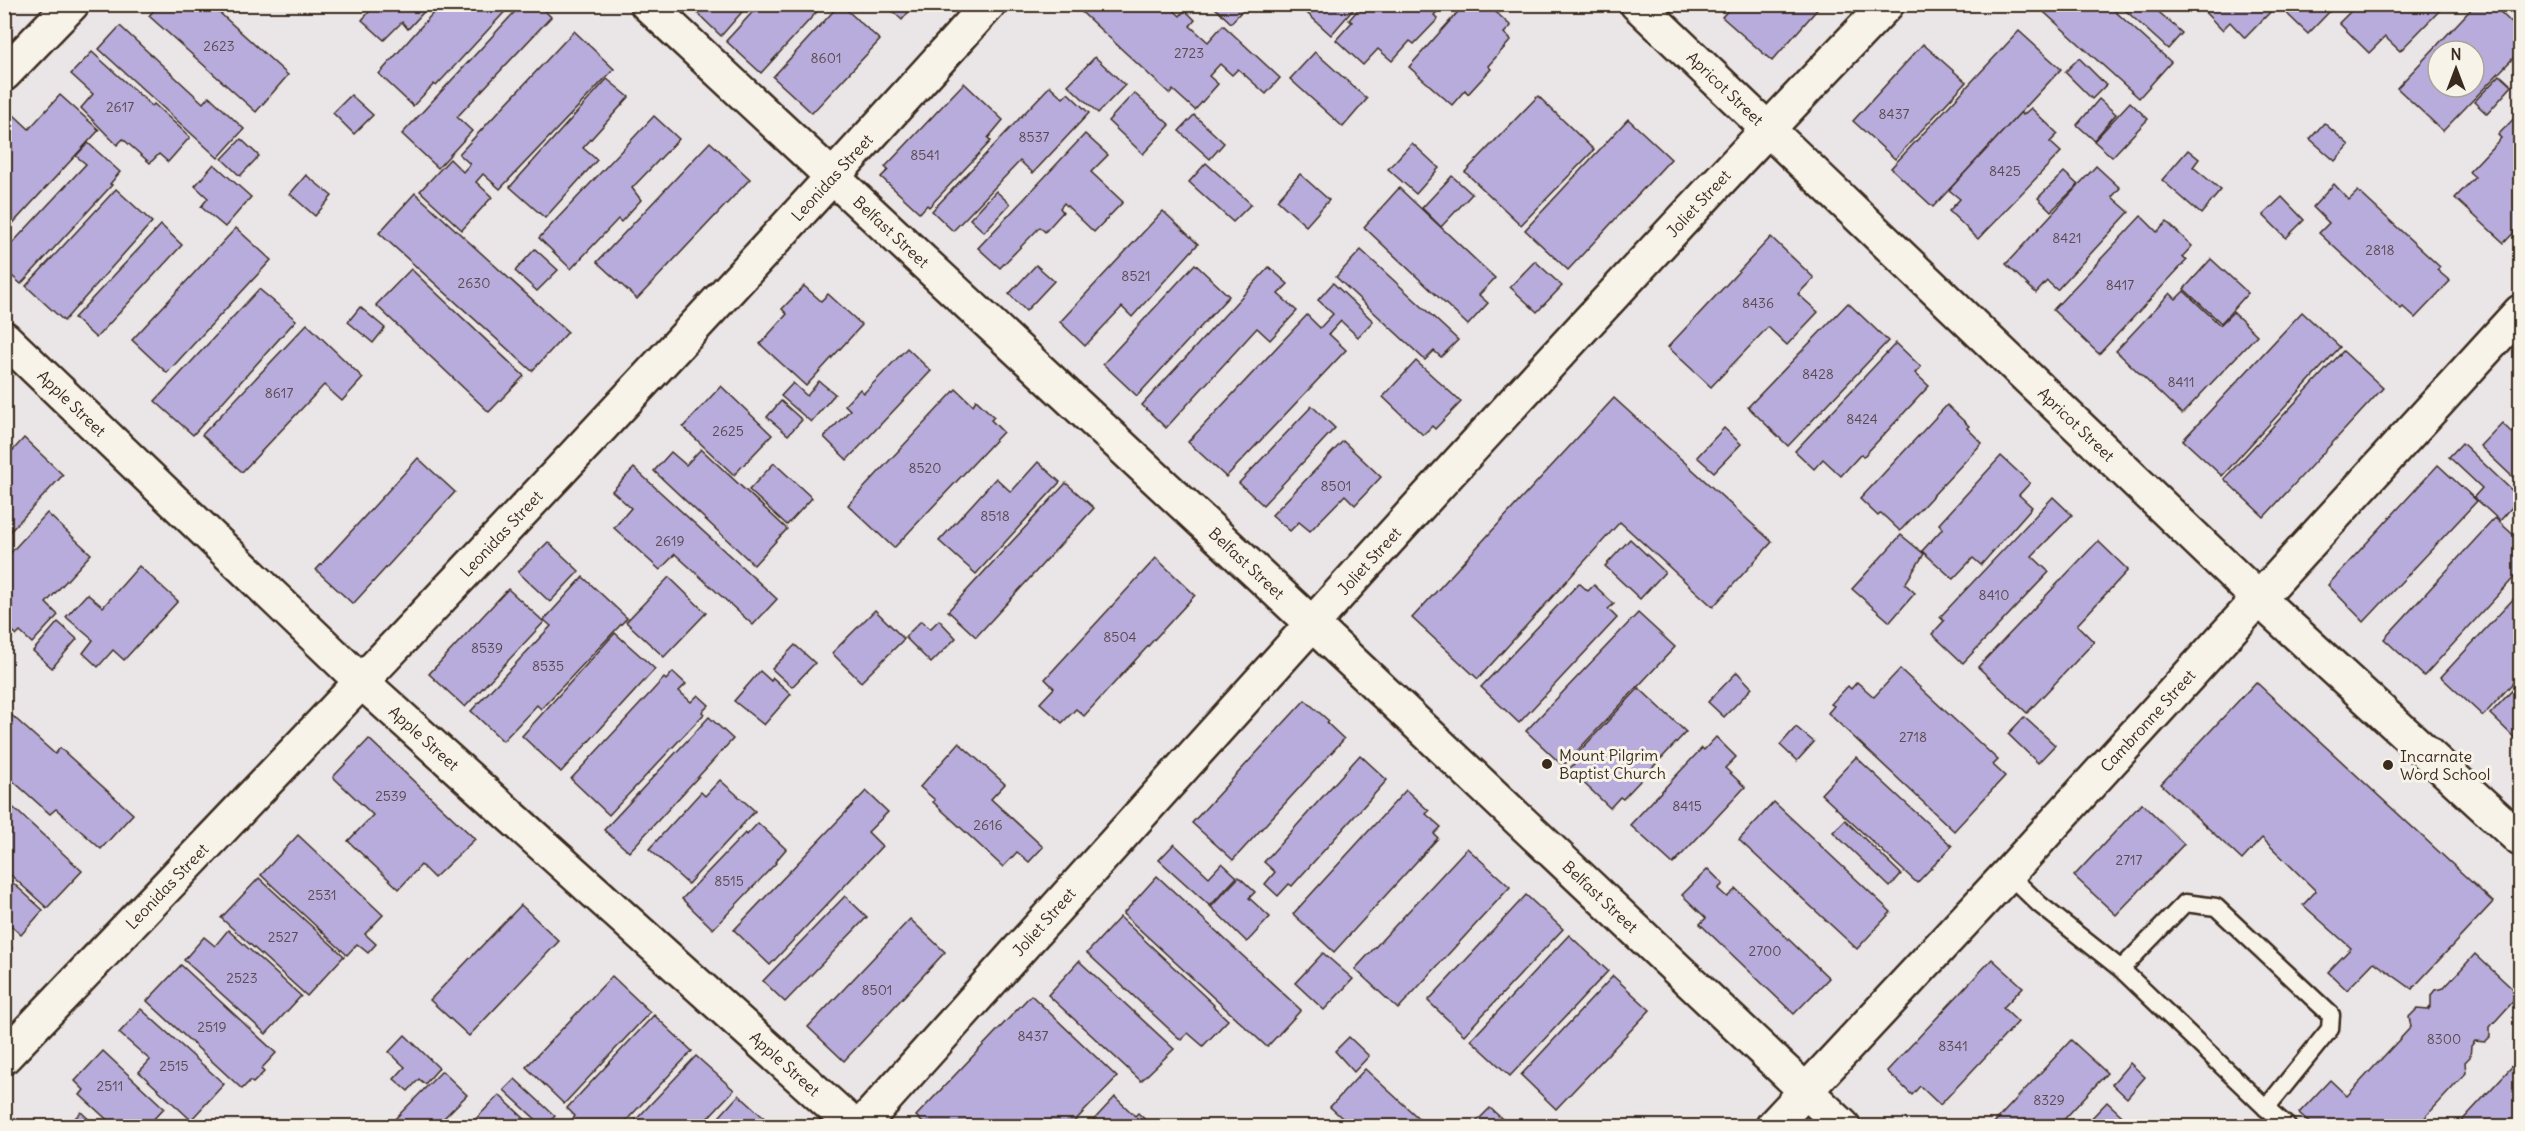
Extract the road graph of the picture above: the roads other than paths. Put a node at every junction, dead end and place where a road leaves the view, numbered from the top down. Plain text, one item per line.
1 (72, 4) edge
2 (647, 4) edge
3 (989, 4) edge
4 (1637, 4) edge
5 (1887, 4) edge
6 (4, 74) edge
7 (1769, 128) junction
8 (834, 177) junction
9 (2520, 312) edge
10 (4, 338) edge
11 (2259, 599) junction
12 (1312, 624) junction
13 (362, 681) junction
14 (2520, 839) edge
15 (2008, 874) junction
16 (2121, 969) junction
17 (4, 1057) edge
18 (1806, 1092) junction
19 (2266, 1108) junction
20 (854, 1126) edge
21 (861, 1126) edge
22 (1773, 1126) edge
23 (1843, 1126) edge
24 (2287, 1126) edge

1 - 6 street
2 - 8 street, Belfast Street
3 - 8 street, Leonidas Street
4 - 7 street, Apricot Street
5 - 7 street, Joliet Street
7 - 11 street, Apricot Street
7 - 12 street, Joliet Street
8 - 12 street, Belfast Street
8 - 13 street, Leonidas Street
9 - 11 street, Cambronne Street
10 - 13 street, Apple Street
11 - 14 street, Apricot Street
11 - 15 street, Cambronne Street
12 - 18 street, Belfast Street
12 - 21 street, Joliet Street
13 - 17 street, Leonidas Street
13 - 20 street, Apple Street
15 - 16 lane
15 - 18 street, Cambronne Street
16 - 19 lane
16 - 19 lane
18 - 22 street, Cambronne Street
18 - 23 street, Belfast Street
19 - 24 lane

